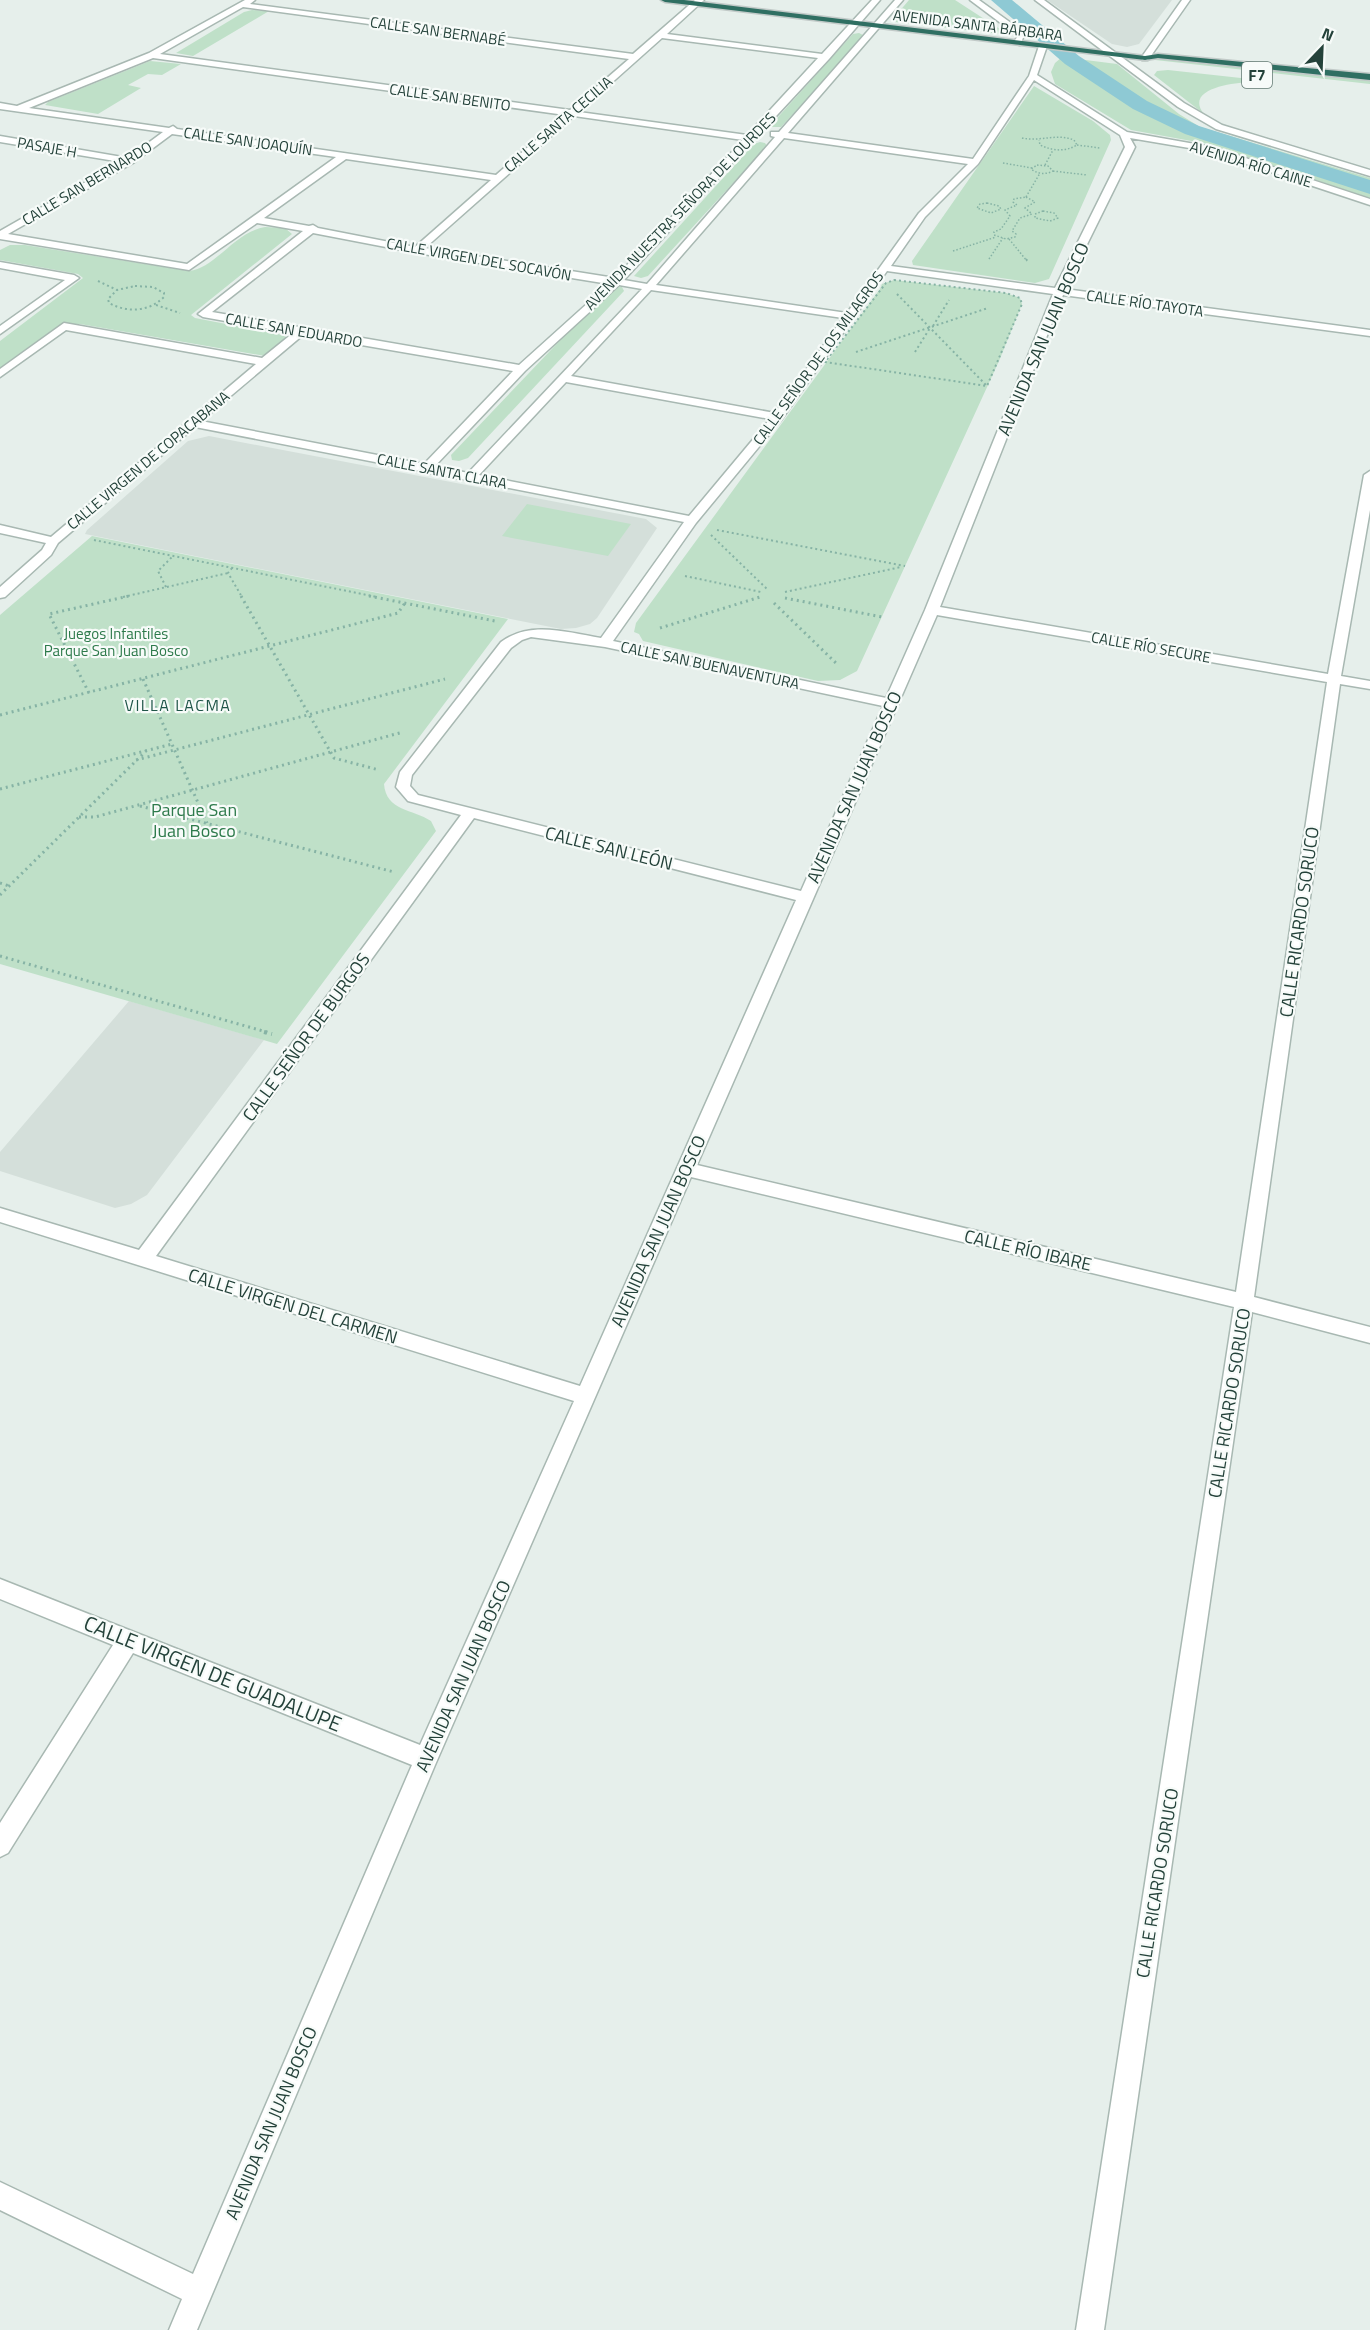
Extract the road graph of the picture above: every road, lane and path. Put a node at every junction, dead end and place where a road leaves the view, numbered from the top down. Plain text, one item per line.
1 (251, 0) edge
2 (665, 0) edge
3 (876, 0) edge
4 (899, 0) edge
5 (974, 0) edge
6 (1039, 0) edge
7 (1186, 0) edge
8 (698, 2) edge
9 (243, 5) junction
10 (854, 23) junction
11 (877, 26) junction
12 (658, 35) junction
13 (1017, 43) junction
14 (1047, 47) junction
15 (152, 55) junction
16 (1116, 55) junction
17 (634, 57) junction
18 (826, 57) junction
19 (1144, 58) junction
20 (1034, 76) junction
21 (1370, 77) edge
22 (1359, 86) dead end
23 (0, 106) edge
24 (17, 109) junction
25 (571, 113) junction
26 (0, 117) edge
27 (173, 129) junction
28 (1124, 134) junction
29 (752, 135) junction
30 (783, 135) junction
31 (0, 139) edge
32 (1104, 140) dead end
33 (1077, 145) junction
34 (1053, 150) junction
35 (345, 155) junction
36 (130, 161) junction
37 (975, 162) junction
38 (999, 163) dead end
39 (1045, 165) junction
40 (1032, 168) junction
41 (1053, 171) junction
42 (1040, 173) junction
43 (1370, 173) edge
44 (1088, 176) dead end
45 (496, 178) junction
46 (1026, 197) junction
47 (1370, 202) edge
48 (1001, 209) junction
49 (1005, 210) junction
50 (1033, 214) junction
51 (254, 219) junction
52 (313, 228) junction
53 (0, 236) edge
54 (996, 237) junction
55 (1009, 239) junction
56 (417, 250) junction
57 (953, 251) dead end
58 (0, 266) edge
59 (884, 268) junction
60 (1034, 270) dead end
61 (617, 282) junction
62 (886, 283) junction
63 (958, 286) junction
64 (649, 287) junction
65 (1059, 291) junction
66 (1020, 298) junction
67 (1009, 301) dead end
68 (155, 305) junction
69 (987, 308) dead end
70 (183, 314) dead end
71 (848, 315) junction
72 (931, 327) junction
73 (301, 331) junction
74 (0, 332) edge
75 (1370, 333) edge
76 (915, 352) dead end
77 (846, 355) dead end
78 (836, 358) dead end
79 (264, 362) junction
80 (825, 362) junction
81 (521, 369) junction
82 (0, 374) edge
83 (562, 378) junction
84 (987, 386) junction
85 (778, 417) junction
86 (193, 423) junction
87 (427, 468) junction
88 (1370, 476) edge
89 (471, 477) junction
90 (692, 520) junction
91 (704, 528) dead end
92 (0, 529) edge
93 (716, 530) dead end
94 (53, 541) junction
95 (173, 556) junction
96 (232, 568) junction
97 (228, 573) junction
98 (683, 576) dead end
99 (166, 587) junction
100 (767, 589) dead end
101 (761, 592) dead end
102 (785, 592) dead end
103 (0, 594) edge
104 (760, 597) dead end
105 (785, 598) dead end
106 (405, 603) junction
107 (774, 603) dead end
108 (932, 610) junction
109 (882, 616) dead end
110 (650, 631) dead end
111 (530, 633) junction
112 (605, 643) junction
113 (271, 646) junction
114 (841, 668) dead end
115 (143, 679) junction
116 (1334, 679) junction
117 (1370, 685) edge
118 (475, 686) junction
119 (89, 693) junction
120 (890, 703) junction
121 (0, 715) edge
122 (310, 715) junction
123 (434, 738) junction
124 (172, 744) junction
125 (175, 750) junction
126 (146, 751) junction
127 (332, 751) junction
128 (136, 760) junction
129 (405, 775) junction
130 (0, 789) edge
131 (193, 790) junction
132 (138, 805) junction
133 (470, 813) junction
134 (80, 817) junction
135 (208, 824) junction
136 (421, 879) junction
137 (0, 884) edge
138 (10, 886) junction
139 (0, 896) edge
140 (806, 897) junction
141 (0, 956) edge
142 (301, 1043) junction
143 (686, 1169) junction
144 (0, 1215) edge
145 (142, 1260) junction
146 (1244, 1302) junction
147 (1370, 1335) edge
148 (586, 1396) junction
149 (0, 1589) edge
150 (129, 1639) junction
151 (426, 1759) junction
152 (0, 1845) edge
153 (0, 2196) edge
154 (199, 2292) junction
155 (183, 2330) edge
156 (1090, 2330) edge

1 - 9 street
2 - 8 highway, AVENIDA SANTA BÁRBARA / F7
3 - 10 street, AVENIDA NUESTRA SEÑORA DE LOURDES
4 - 11 street, AVENIDA NUESTRA SEÑORA DE LOURDES
5 - 13 street
6 - 16 street, AVENIDA RÍO CAINE
7 - 19 street
8 - 10 highway, AVENIDA SANTA BÁRBARA / F7
8 - 12 street, CALLE SANTA CECILIA
9 - 15 street
9 - 17 street, CALLE SAN BERNABÉ
10 - 11 highway, AVENIDA SANTA BÁRBARA / F7
10 - 18 street, AVENIDA NUESTRA SEÑORA DE LOURDES
11 - 13 highway, AVENIDA SANTA BÁRBARA / F7
11 - 30 street, AVENIDA NUESTRA SEÑORA DE LOURDES
12 - 17 street, CALLE SANTA CECILIA
12 - 18 street
13 - 14 highway, AVENIDA SANTA BÁRBARA / F7
14 - 16 highway, AVENIDA SANTA BÁRBARA / F7
14 - 20 street
15 - 24 street
15 - 25 street, CALLE SAN BENITO
16 - 19 highway, AVENIDA SANTA BÁRBARA / F7
16 - 43 street, AVENIDA RÍO CAINE
17 - 25 street, CALLE SANTA CECILIA
18 - 29 street, AVENIDA NUESTRA SEÑORA DE LOURDES
19 - 21 highway, AVENIDA SANTA BÁRBARA / F7
19 - 22 highway, AVENIDA SANTA BÁRBARA / F7
20 - 28 street, AVENIDA RÍO CAINE
20 - 37 street, CALLE SEÑOR DE LOS MILAGROS
23 - 24 street, CALLE SAN JOAQUÍN
24 - 26 street
24 - 27 street, CALLE SAN JOAQUÍN
25 - 29 street, CALLE SAN BENITO
25 - 45 street, CALLE SANTA CECILIA
27 - 35 street, CALLE SAN JOAQUÍN
27 - 36 street, CALLE SAN BERNARDO
28 - 47 street, AVENIDA RÍO CAINE
28 - 65 street, AVENIDA SAN JUAN BOSCO
29 - 30 street, CALLE SAN BENITO
29 - 61 street, AVENIDA NUESTRA SEÑORA DE LOURDES
30 - 37 street, CALLE SAN BENITO
30 - 64 street, AVENIDA NUESTRA SEÑORA DE LOURDES
31 - 36 street, PASAJE H
32 - 33 path
33 - 34 path
33 - 34 path
34 - 39 path
35 - 45 street, CALLE SAN JOAQUÍN
35 - 51 street
36 - 53 street, CALLE SAN BERNARDO
37 - 59 street, CALLE SEÑOR DE LOS MILAGROS
38 - 40 path
39 - 40 path
39 - 41 path
40 - 42 path
41 - 42 path
41 - 44 path
42 - 46 path
45 - 56 street, CALLE SANTA CECILIA
46 - 49 path
46 - 50 path
48 - 48 path
48 - 49 path
49 - 54 path
50 - 50 path
50 - 55 path
51 - 52 street, CALLE VIRGEN DEL SOCAVÓN
51 - 53 street
52 - 56 street, CALLE VIRGEN DEL SOCAVÓN
52 - 73 street, CALLE SAN EDUARDO
54 - 55 path
54 - 57 path
55 - 60 path
56 - 61 street, CALLE VIRGEN DEL SOCAVÓN
58 - 74 street
59 - 65 street, CALLE RÍO TAYOTA
59 - 71 street, CALLE SEÑOR DE LOS MILAGROS
61 - 64 street, CALLE VIRGEN DEL SOCAVÓN
61 - 81 street, AVENIDA NUESTRA SEÑORA DE LOURDES
62 - 63 path
62 - 72 path
62 - 80 path
63 - 66 path
63 - 72 path
64 - 71 street, CALLE VIRGEN DEL SOCAVÓN
64 - 83 street, AVENIDA NUESTRA SEÑORA DE LOURDES
65 - 75 street, CALLE RÍO TAYOTA
65 - 108 street, AVENIDA SAN JUAN BOSCO
66 - 67 path
66 - 84 path
68 - 68 path
68 - 70 path
69 - 72 path
71 - 85 street, CALLE SEÑOR DE LOS MILAGROS
72 - 76 path
72 - 77 path
72 - 84 path
73 - 79 street, CALLE VIRGEN DE COPACABANA
73 - 81 street, CALLE SAN EDUARDO
78 - 80 path
79 - 82 street
79 - 86 street, CALLE VIRGEN DE COPACABANA
80 - 84 path
81 - 87 street, AVENIDA NUESTRA SEÑORA DE LOURDES
83 - 85 street
83 - 89 street, AVENIDA NUESTRA SEÑORA DE LOURDES
85 - 90 street, CALLE SEÑOR DE LOS MILAGROS
86 - 87 street, CALLE SANTA CLARA
86 - 94 street, CALLE VIRGEN DE COPACABANA
87 - 89 street, CALLE SANTA CLARA
88 - 116 street, CALLE RICARDO SORUCO
89 - 90 street, CALLE SANTA CLARA
90 - 112 street, CALLE SEÑOR DE LOS MILAGROS
91 - 100 path
92 - 94 street
93 - 102 path
94 - 95 path
94 - 103 street, CALLE VIRGEN DE COPACABANA
95 - 96 path
95 - 99 path
96 - 97 path
96 - 106 path
97 - 99 path
97 - 113 path
98 - 101 path
99 - 119 path
104 - 110 path
105 - 109 path
106 - 111 path
106 - 113 path
107 - 114 path
108 - 116 street, CALLE RÍO SECURE
108 - 120 street, AVENIDA SAN JUAN BOSCO
111 - 112 street, CALLE SAN BUENAVENTURA
111 - 118 street
112 - 120 street, CALLE SAN BUENAVENTURA
113 - 115 path
113 - 122 path
115 - 119 path
115 - 124 path
116 - 117 street, CALLE RÍO SECURE
116 - 146 street, CALLE RICARDO SORUCO
118 - 122 path
118 - 123 street
119 - 121 path
120 - 140 street, AVENIDA SAN JUAN BOSCO
122 - 125 path
122 - 127 path
123 - 127 path
123 - 129 street
124 - 125 path
124 - 126 path
125 - 128 path
125 - 131 path
126 - 128 path
126 - 130 path
127 - 129 path
127 - 131 path
128 - 134 path
129 - 133 street, CALLE SAN LEÓN
131 - 132 path
131 - 135 path
132 - 134 path
132 - 135 path
133 - 136 street, CALLE SEÑOR DE BURGOS
133 - 140 street, CALLE SAN LEÓN
134 - 138 path
135 - 136 path
136 - 142 street, CALLE SEÑOR DE BURGOS
137 - 138 path
138 - 139 path
140 - 143 street, AVENIDA SAN JUAN BOSCO
141 - 142 path
142 - 145 street, CALLE SEÑOR DE BURGOS
143 - 146 street, CALLE RÍO IBARE
143 - 148 street, AVENIDA SAN JUAN BOSCO
144 - 145 street, CALLE VIRGEN DEL CARMEN
145 - 148 street, CALLE VIRGEN DEL CARMEN
146 - 147 street, CALLE RÍO IBARE
146 - 156 street, CALLE RICARDO SORUCO
148 - 151 street, AVENIDA SAN JUAN BOSCO
149 - 150 street, CALLE VIRGEN DE GUADALUPE
150 - 151 street, CALLE VIRGEN DE GUADALUPE
150 - 152 street
151 - 154 street, AVENIDA SAN JUAN BOSCO
153 - 154 street
154 - 155 street, AVENIDA SAN JUAN BOSCO

